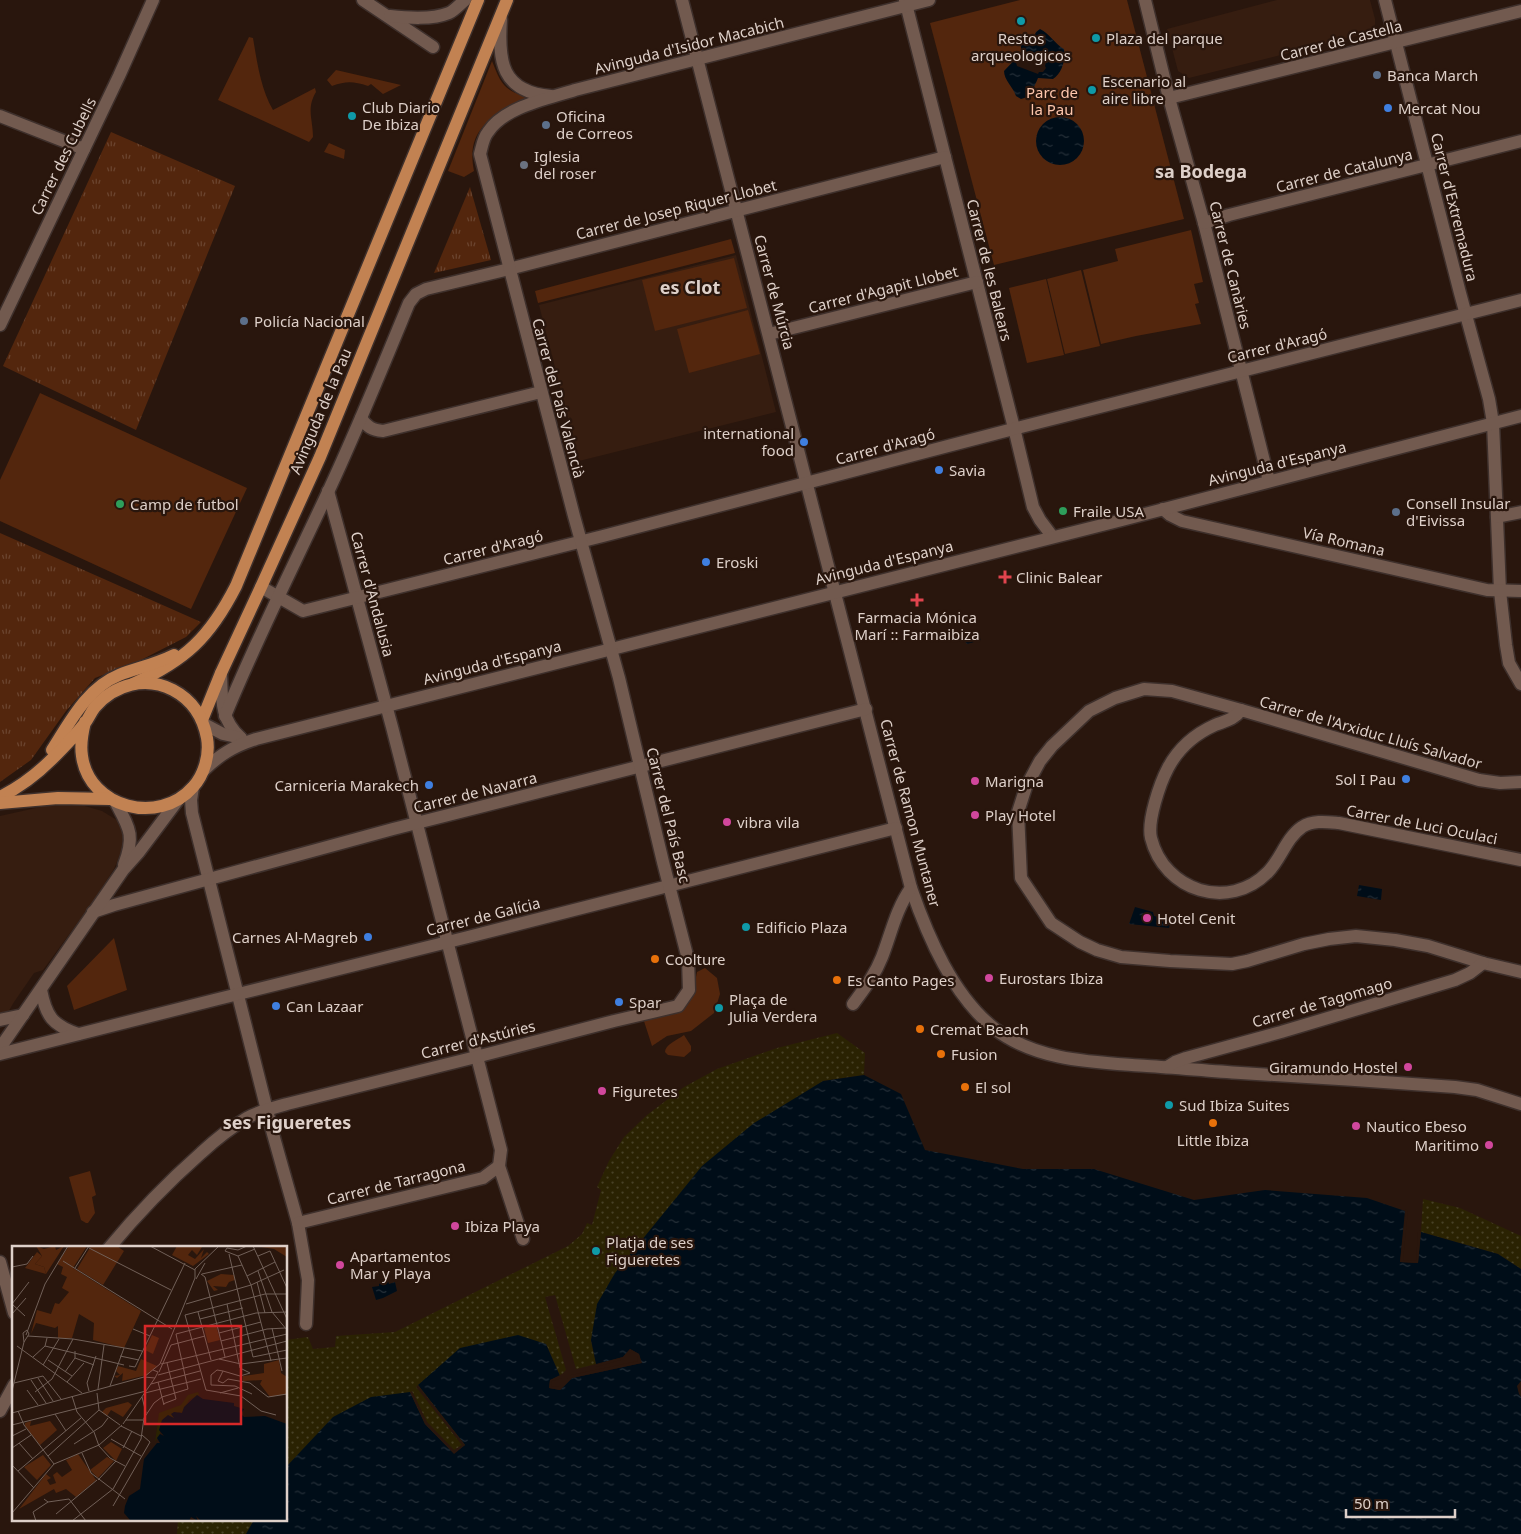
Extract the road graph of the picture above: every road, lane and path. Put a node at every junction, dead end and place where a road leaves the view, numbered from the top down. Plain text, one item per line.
1 (153, 0) edge
2 (364, 0) edge
3 (464, 0) edge
4 (478, 0) edge
5 (507, 0) edge
6 (682, 0) edge
7 (929, 0) edge
8 (1145, 0) edge
9 (1384, 0) edge
10 (905, 3) edge
11 (1521, 11) edge
12 (501, 15) junction
13 (388, 16) junction
14 (1396, 43) junction
15 (433, 47) dead end
16 (697, 59) junction
17 (556, 96) junction
18 (1170, 98) junction
19 (0, 116) edge
20 (1521, 141) edge
21 (84, 149) junction
22 (480, 154) joint
23 (945, 157) junction
24 (1428, 166) junction
25 (736, 211) junction
26 (1204, 223) junction
27 (509, 269) junction
28 (976, 282) junction
29 (1521, 300) edge
30 (1466, 314) junction
31 (0, 325) edge
32 (769, 334) junction
33 (1241, 371) junction
34 (541, 392) junction
35 (1521, 416) edge
36 (361, 418) junction
37 (1493, 423) junction
38 (1014, 428) junction
39 (1269, 481) junction
40 (808, 484) junction
41 (328, 491) junction
42 (1163, 508) junction
43 (1521, 512) edge
44 (1497, 517) junction
45 (1052, 536) junction
46 (581, 542) junction
47 (261, 587) junction
48 (1500, 591) junction
49 (1521, 591) edge
50 (836, 592) junction
51 (278, 596) junction
52 (358, 597) junction
53 (196, 644) junction
54 (611, 649) junction
55 (221, 673) junction
56 (134, 684) junction
57 (1521, 684) edge
58 (386, 705) junction
59 (866, 710) junction
60 (1240, 710) junction
61 (225, 716) junction
62 (85, 722) junction
63 (203, 722) junction
64 (240, 737) junction
65 (256, 739) junction
66 (640, 766) junction
67 (203, 771) junction
68 (37, 772) junction
69 (1521, 782) edge
70 (193, 787) junction
71 (0, 797) edge
72 (178, 800) junction
73 (113, 801) junction
74 (0, 803) edge
75 (1315, 822) joint
76 (417, 824) junction
77 (896, 828) junction
78 (1521, 860) edge
79 (123, 870) junction
80 (210, 879) junction
81 (669, 886) junction
82 (911, 888) junction
83 (93, 912) junction
84 (448, 942) junction
85 (1483, 963) junction
86 (1521, 972) edge
87 (41, 990) junction
88 (689, 990) joint
89 (237, 994) junction
90 (853, 1004) dead end
91 (23, 1015) junction
92 (0, 1020) edge
93 (78, 1034) junction
94 (0, 1048) edge
95 (0, 1054) edge
96 (476, 1057) junction
97 (1167, 1067) junction
98 (1521, 1104) edge
99 (267, 1109) junction
100 (499, 1166) junction
101 (298, 1223) junction
102 (522, 1239) dead end
103 (111, 1246) edge
104 (0, 1262) edge
105 (12, 1305) edge
106 (306, 1324) dead end
107 (12, 1389) edge
108 (0, 1411) edge

1 - 21 street, Carrer des Cubells
2 - 13 street
3 - 13 street
4 - 53 main road, Avinguda de la Pau
5 - 12 main road, Avinguda de la Pau
6 - 16 street, Carrer de Múrcia
7 - 10 street, Avinguda d'Isidor Macabich
8 - 18 street, Carrer de Canàries
9 - 14 street, Carrer d'Extremadura
10 - 16 street, Avinguda d'Isidor Macabich
10 - 23 street, Carrer de les Balears
11 - 14 street, Carrer de Castella
12 - 17 street
12 - 47 main road, Avinguda de la Pau
13 - 15 street
14 - 18 street, Carrer de Castella
14 - 24 street, Carrer d'Extremadura
16 - 17 street, Avinguda d'Isidor Macabich
16 - 25 street, Carrer de Múrcia
17 - 22 street, Avinguda d'Isidor Macabich
18 - 26 street, Carrer de Canàries
19 - 21 street
20 - 24 street, Carrer de Catalunya
21 - 31 street, Carrer des Cubells
22 - 27 street, Carrer del País Valencià
23 - 25 street, Carrer de Josep Riquer Llobet
23 - 28 street, Carrer de les Balears
24 - 26 street, Carrer de Catalunya
24 - 30 street, Carrer d'Extremadura
25 - 27 street, Carrer de Josep Riquer Llobet
25 - 32 street, Carrer de Múrcia
26 - 33 street, Carrer de Canàries
27 - 34 street, Carrer del País Valencià
27 - 36 street, Carrer de Josep Riquer Llobet
28 - 32 street, Carrer d'Agapit Llobet
28 - 38 street, Carrer de les Balears
29 - 30 street, Carrer d'Aragó
30 - 33 street, Carrer d'Aragó
30 - 37 street, Carrer d'Extremadura
32 - 40 street, Carrer de Múrcia
33 - 38 street, Carrer d'Aragó
33 - 39 street, Carrer de Canàries
34 - 36 street
34 - 46 street, Carrer del País Valencià
35 - 37 street, Avinguda d'Espanya
36 - 41 street
37 - 39 street, Avinguda d'Espanya
37 - 44 street
38 - 40 street, Carrer d'Aragó
38 - 45 street, Carrer de les Balears
39 - 42 street, Avinguda d'Espanya
40 - 46 street, Carrer d'Aragó
40 - 50 street, Carrer de Múrcia
41 - 51 street
41 - 52 street, Carrer d'Andalusia
42 - 45 street, Avinguda d'Espanya
42 - 48 street, Vía Romana
43 - 44 street
44 - 48 street
45 - 50 street, Avinguda d'Espanya
46 - 52 street, Carrer d'Aragó
46 - 54 street, Carrer del País Valencià
47 - 51 street, Carrer d'Aragó
47 - 55 main road, Avinguda de la Pau
48 - 49 street, Vía Romana
48 - 57 street
50 - 54 street, Avinguda d'Espanya
50 - 59 street, Carrer de Ramon Muntaner
51 - 52 street, Carrer d'Aragó
51 - 61 street
52 - 58 street, Carrer d'Andalusia
53 - 56 main road, Avinguda de la Pau
53 - 68 main road
54 - 58 street, Avinguda d'Espanya
54 - 66 street, Carrer del País Basc
55 - 61 street
55 - 63 main road, Avinguda de la Pau
56 - 62 main road
56 - 63 main road
58 - 65 street, Avinguda d'Espanya
58 - 76 street, Carrer d'Andalusia
59 - 66 street, Carrer de Navarra
59 - 77 street, Carrer de Ramon Muntaner
60 - 69 street, Carrer de l'Arxiduc Lluís Salvador
60 - 75 street, Carrer de l'Arxiduc Lluís Salvador
60 - 85 street
61 - 64 street
62 - 68 main road
62 - 73 main road
63 - 64 street, Avinguda d'Espanya
63 - 67 main road
64 - 65 street, Avinguda d'Espanya
65 - 67 street, Avinguda d'Espanya
66 - 76 street, Carrer de Navarra
66 - 81 street, Carrer del País Basc
67 - 70 main road
68 - 71 main road
70 - 72 main road
70 - 80 street
72 - 73 main road
72 - 79 street
73 - 74 main road
73 - 79 street
75 - 78 street, Carrer de Luci Oculaci
76 - 80 street, Carrer de Navarra
76 - 84 street, Carrer d'Andalusia
77 - 81 street, Carrer de Galícia
77 - 82 street, Carrer de Ramon Muntaner
79 - 83 street
80 - 83 street, Carrer de Navarra
80 - 89 street
81 - 84 street, Carrer de Galícia
81 - 88 street, Carrer del País Basc
82 - 90 street
82 - 97 street, Carrer de Ramon Muntaner
83 - 87 street
84 - 89 street, Carrer de Galícia
84 - 96 street, Carrer d'Andalusia
85 - 86 street
85 - 97 street, Carrer de Tagomago
87 - 91 street
87 - 93 street
88 - 96 street, Carrer d'Astúries
89 - 93 street, Carrer de Galícia
89 - 99 street
91 - 92 street
91 - 94 street
93 - 95 street, Carrer de Galícia
96 - 99 street, Carrer d'Astúries
96 - 100 street, Carrer d'Andalusia
97 - 98 street, Carrer de Ramon Muntaner
99 - 101 street
99 - 103 street, Carrer d'Astúries
100 - 101 street, Carrer de Tarragona
100 - 102 street, Carrer d'Andalusia
101 - 106 street
104 - 105 street
107 - 108 street

